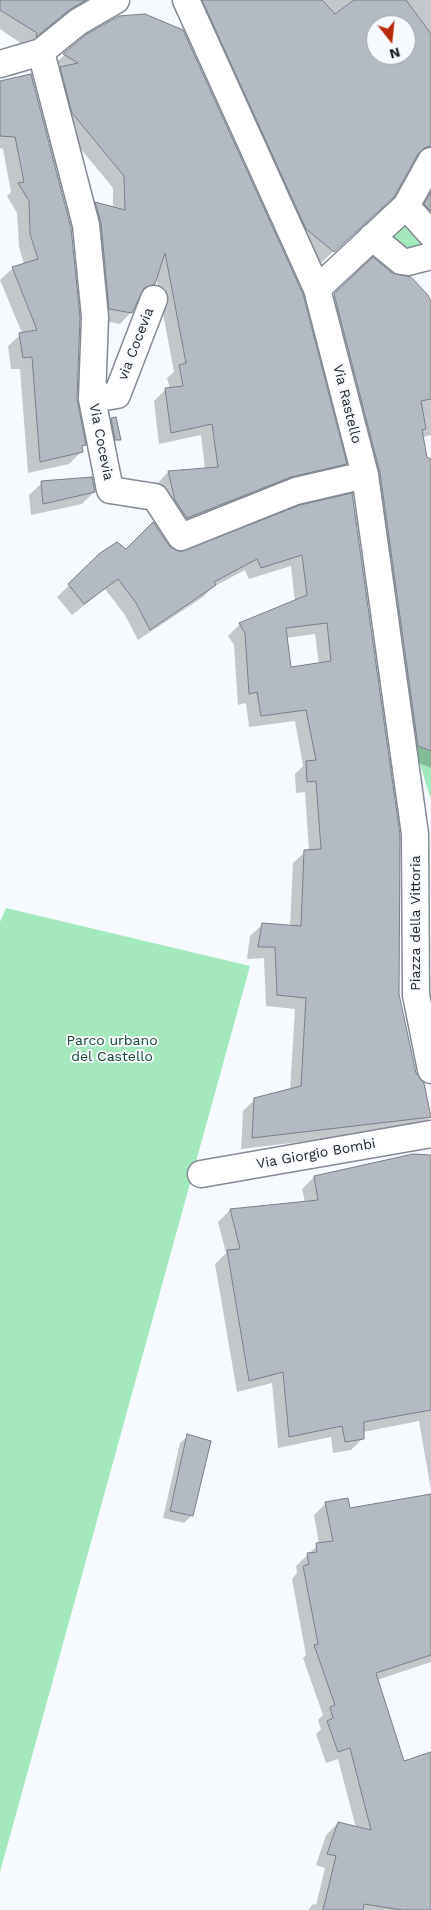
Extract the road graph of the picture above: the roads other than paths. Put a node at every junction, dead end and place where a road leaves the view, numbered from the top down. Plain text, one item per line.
1 (116, 0) edge
2 (186, 0) edge
3 (41, 52) junction
4 (0, 64) edge
5 (431, 161) edge
6 (406, 206) junction
7 (431, 234) edge
8 (372, 237) junction
9 (431, 256) edge
10 (317, 289) junction
11 (154, 299) dead end
12 (92, 400) junction
13 (365, 475) junction
14 (422, 838) edge
15 (431, 1070) edge
16 (431, 1134) edge
17 (201, 1174) dead end

1 - 3 street
2 - 10 street, Via Rastello
3 - 4 street
3 - 12 street, Via Cocevia
5 - 6 street
6 - 7 street
6 - 8 street
8 - 9 street
8 - 10 street
10 - 13 street, Via Rastello
11 - 12 street, via Cocevia
12 - 13 street, Via Cocevia
13 - 14 street, Via Rastello
14 - 15 street, Piazza della Vittoria
16 - 17 street, Via Giorgio Bombi

